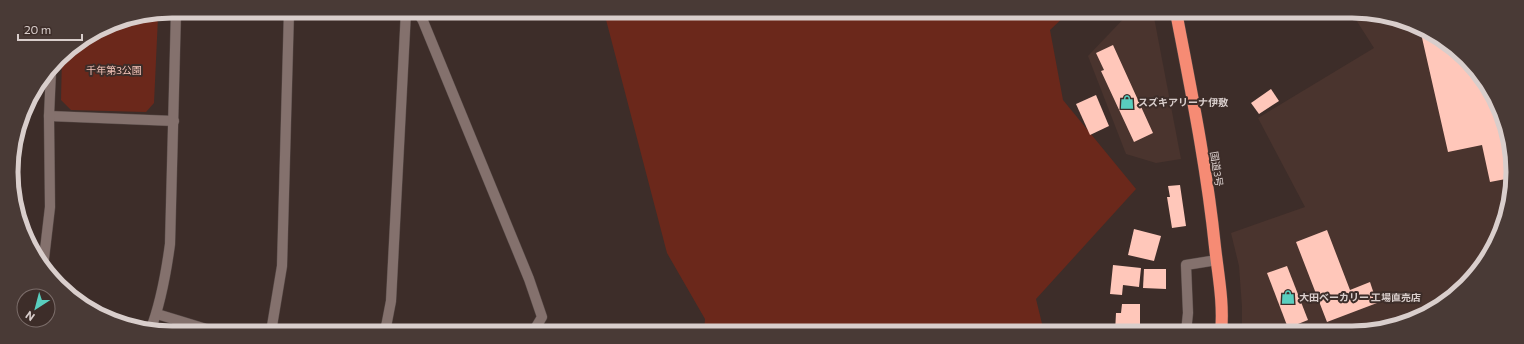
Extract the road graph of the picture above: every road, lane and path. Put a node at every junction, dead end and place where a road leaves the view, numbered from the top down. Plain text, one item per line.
1 (176, 18) edge
2 (289, 18) edge
3 (406, 18) edge
4 (421, 18) edge
5 (1177, 18) edge
6 (51, 77) edge
7 (49, 116) junction
8 (174, 121) junction
9 (44, 258) edge
10 (1217, 260) junction
11 (157, 314) junction
12 (152, 325) edge
13 (196, 326) edge
14 (272, 326) edge
15 (386, 326) edge
16 (537, 326) edge
17 (1187, 326) edge
18 (1221, 326) edge

1 - 8 street
2 - 14 street
3 - 15 street
4 - 16 street
5 - 10 highway, 国道3号
6 - 7 street
7 - 8 street
7 - 9 street
8 - 11 street
10 - 17 street
10 - 18 highway, 国道3号
11 - 12 street
11 - 13 street

